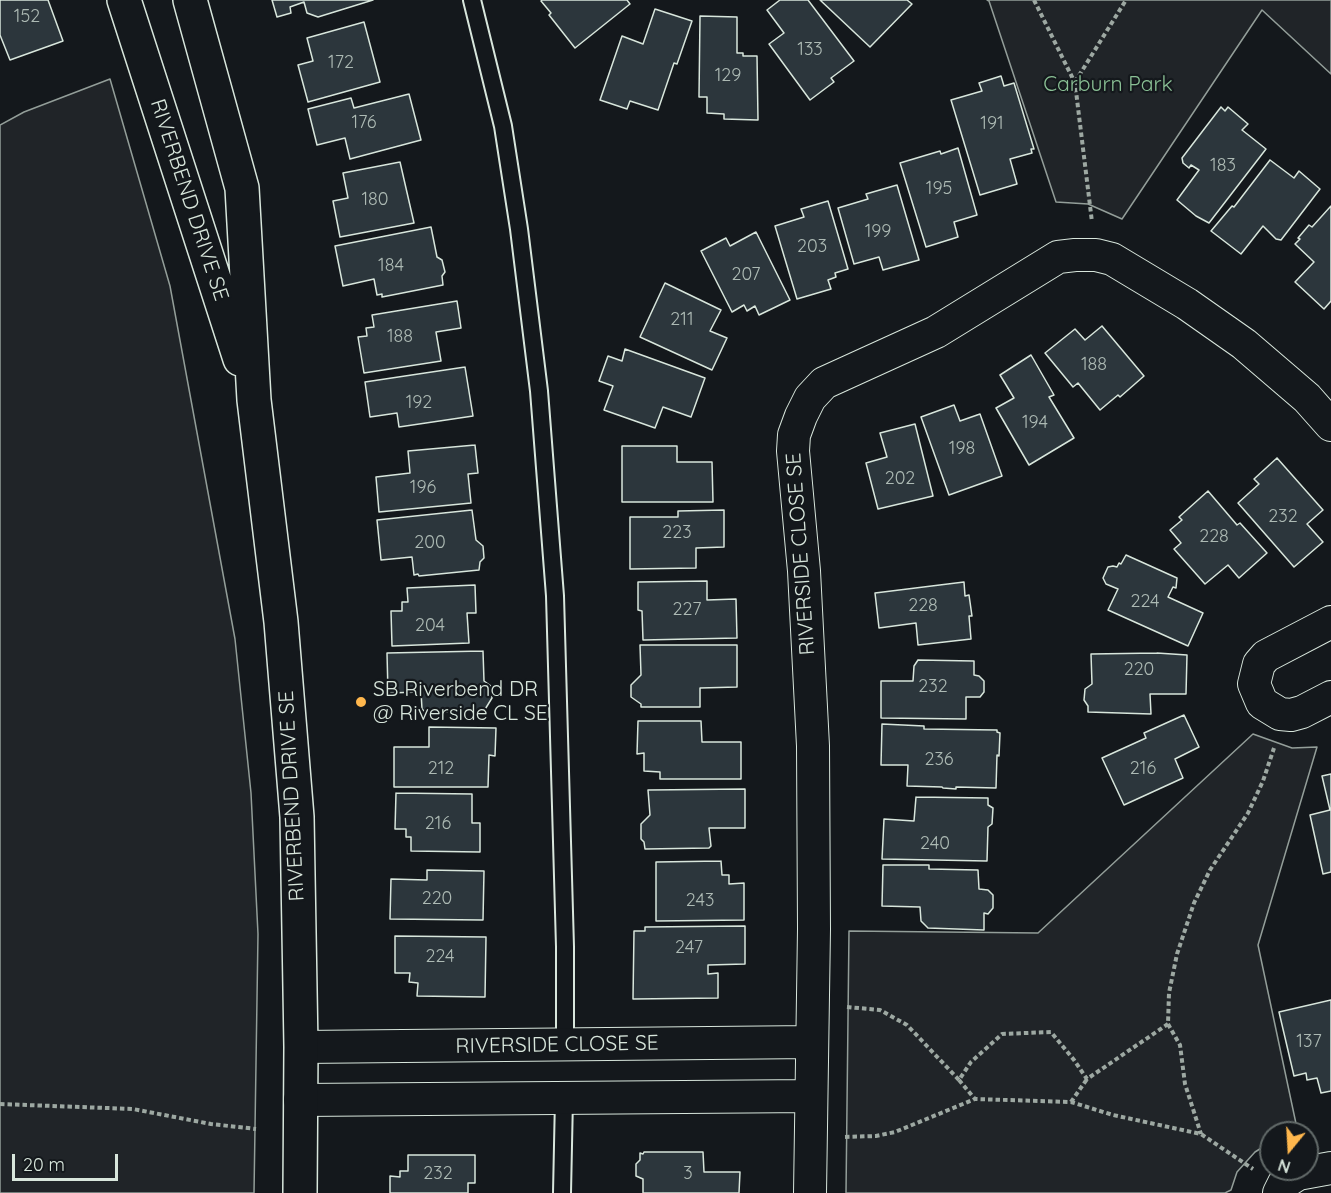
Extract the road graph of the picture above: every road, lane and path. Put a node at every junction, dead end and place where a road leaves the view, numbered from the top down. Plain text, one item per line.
1 (124, 0) edge
2 (190, 0) edge
3 (472, 0) edge
4 (1034, 0) edge
5 (1126, 0) edge
6 (1075, 83) junction
7 (1096, 255) junction
8 (254, 400) junction
9 (1331, 425) edge
10 (1331, 622) edge
11 (1331, 697) edge
12 (1280, 714) junction
13 (813, 1005) junction
14 (1168, 1024) junction
15 (812, 1042) junction
16 (565, 1046) junction
17 (301, 1047) junction
18 (1087, 1079) junction
19 (958, 1080) junction
20 (811, 1096) junction
21 (564, 1098) junction
22 (975, 1099) junction
23 (300, 1100) junction
24 (1071, 1102) junction
25 (0, 1104) edge
26 (256, 1129) dead end
27 (1201, 1134) junction
28 (810, 1136) junction
29 (1331, 1168) edge
30 (1281, 1188) edge
31 (300, 1193) edge
32 (562, 1193) edge
33 (810, 1193) edge

1 - 8 street, RIVERBEND DRIVE SE
2 - 8 street, RIVERBEND DRIVE SE
3 - 16 lane
4 - 6 path
5 - 6 path
6 - 7 path
7 - 9 street, RIVERSIDE CLOSE SE
7 - 13 street, RIVERSIDE CLOSE SE
8 - 17 street, RIVERBEND DRIVE SE
10 - 12 street
11 - 12 street
12 - 14 path
13 - 15 street, RIVERSIDE CLOSE SE
13 - 19 path
14 - 18 path
14 - 27 path
15 - 16 street, RIVERSIDE CLOSE SE
15 - 20 street, RIVERSIDE CLOSE SE
16 - 17 street, RIVERSIDE CLOSE SE
17 - 23 street, RIVERBEND DRIVE SE
18 - 19 path
18 - 24 path
19 - 22 path
20 - 21 street
20 - 28 street, RIVERSIDE CLOSE SE
21 - 23 street
21 - 32 lane
22 - 24 path
22 - 28 path
23 - 31 street, RIVERBEND DRIVE SE
24 - 27 path
25 - 26 path
27 - 30 path
28 - 33 street, RIVERSIDE CLOSE SE
29 - 30 street

